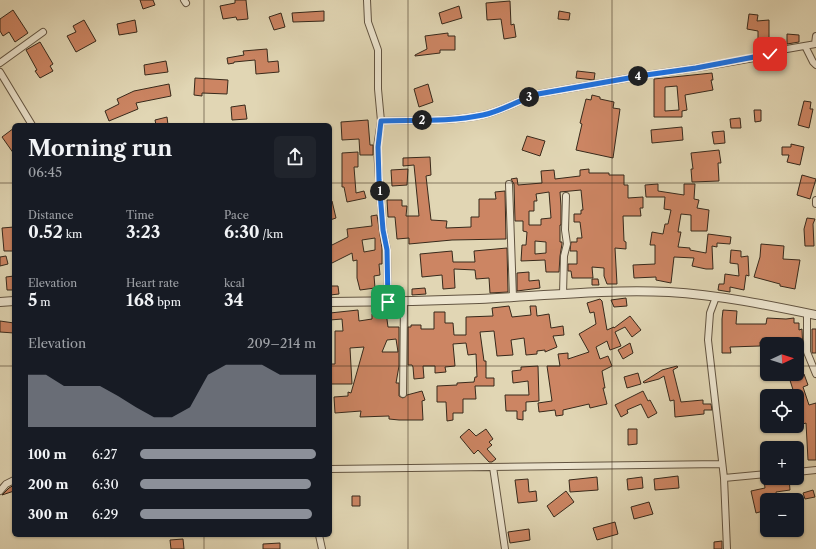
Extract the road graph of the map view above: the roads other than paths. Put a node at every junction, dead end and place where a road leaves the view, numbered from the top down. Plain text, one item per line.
1 (367, 0) edge
2 (43, 32) dead end
3 (816, 36) edge
4 (816, 44) edge
5 (805, 46) junction
6 (0, 63) edge
7 (816, 65) edge
8 (0, 72) edge
9 (381, 121) junction
10 (31, 123) edge
11 (509, 184) dead end
12 (566, 196) dead end
13 (816, 200) edge
14 (816, 204) edge
15 (563, 294) junction
16 (513, 297) junction
17 (716, 297) junction
18 (12, 301) edge
19 (404, 301) junction
20 (0, 302) edge
21 (332, 302) edge
22 (388, 302) junction
23 (807, 313) junction
24 (816, 315) edge
25 (816, 374) edge
26 (404, 394) dead end
27 (722, 464) junction
28 (493, 467) junction
29 (332, 469) edge
30 (816, 470) edge
31 (804, 471) edge
32 (760, 475) edge
33 (724, 478) junction
34 (12, 481) edge
35 (0, 491) edge
36 (319, 537) edge
37 (322, 549) edge
38 (505, 549) edge
39 (727, 549) edge

1 - 9 street
2 - 6 street
3 - 4 street
4 - 5 street
5 - 7 street
5 - 9 street
8 - 10 street
9 - 22 street
11 - 16 street
12 - 15 street
13 - 14 street
15 - 16 street
15 - 17 street
16 - 19 street
17 - 23 street
17 - 27 street
18 - 20 street
19 - 22 street
19 - 26 street
21 - 22 street
23 - 24 street
23 - 25 street
27 - 28 street
27 - 33 street
28 - 29 street
28 - 38 street
30 - 31 street
32 - 33 street
33 - 39 street
34 - 35 street
36 - 37 street

